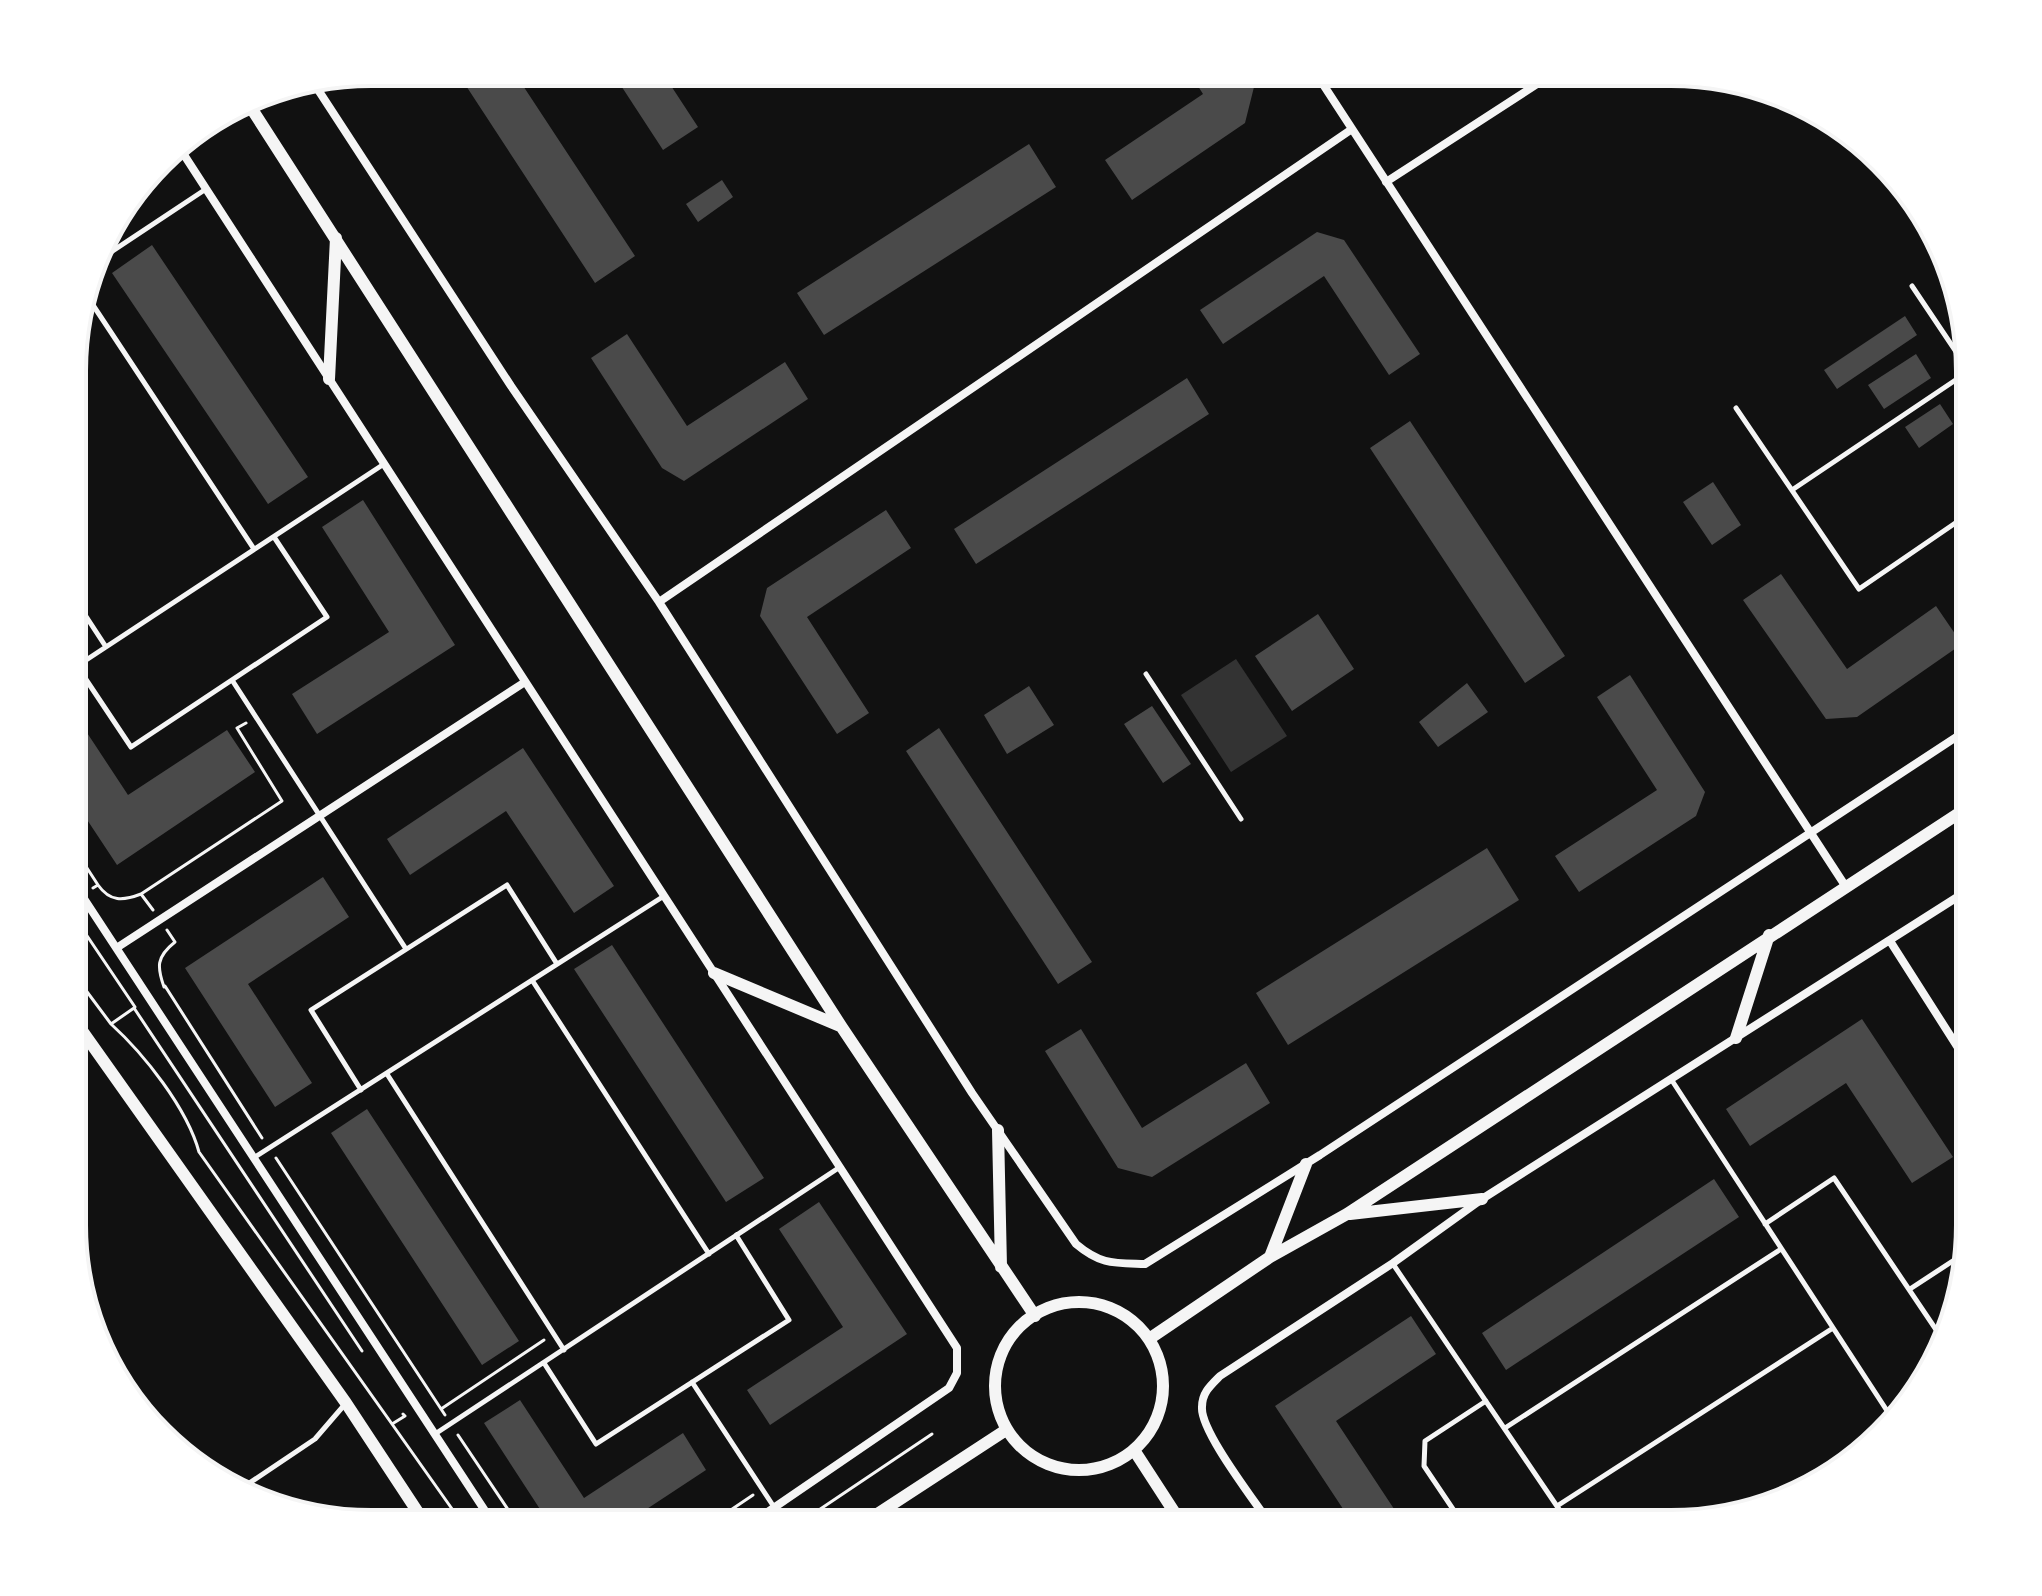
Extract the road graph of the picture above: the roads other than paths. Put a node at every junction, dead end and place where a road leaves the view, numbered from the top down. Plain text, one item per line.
1 (1324, 86) edge
2 (1534, 86) edge
3 (319, 90) edge
4 (254, 111) edge
5 (1352, 129) junction
6 (185, 156) edge
7 (1386, 182) junction
8 (206, 189) junction
9 (336, 238) junction
10 (113, 249) edge
11 (1912, 286) dead end
12 (94, 306) edge
13 (1955, 349) edge
14 (329, 379) junction
15 (1956, 380) edge
16 (1736, 408) dead end
17 (384, 464) junction
18 (1792, 490) junction
19 (1956, 523) edge
20 (274, 537) junction
21 (254, 549) junction
22 (659, 602) junction
23 (86, 617) edge
24 (106, 647) junction
25 (86, 660) edge
26 (1146, 674) dead end
27 (232, 680) junction
28 (86, 682) edge
29 (525, 682) junction
30 (1956, 738) edge
31 (1955, 815) edge
32 (320, 816) junction
33 (1241, 819) dead end
34 (1813, 833) junction
35 (1846, 887) junction
36 (664, 896) junction
37 (1955, 898) edge
38 (87, 902) edge
39 (1769, 935) junction
40 (1890, 941) junction
41 (118, 947) junction
42 (406, 949) junction
43 (557, 964) junction
44 (714, 973) junction
45 (532, 980) junction
46 (841, 1026) junction
47 (87, 1037) edge
48 (1736, 1038) junction
49 (1955, 1043) edge
50 (387, 1074) junction
51 (1671, 1079) junction
52 (361, 1090) junction
53 (998, 1130) junction
54 (255, 1157) junction
55 (1306, 1164) junction
56 (840, 1167) junction
57 (1482, 1199) junction
58 (1347, 1214) junction
59 (1765, 1224) junction
60 (736, 1235) junction
61 (1781, 1249) junction
62 (709, 1254) junction
63 (1270, 1257) junction
64 (1954, 1260) edge
65 (1393, 1263) junction
66 (1001, 1267) junction
67 (1910, 1289) junction
68 (1035, 1316) junction
69 (1833, 1328) junction
70 (1936, 1329) edge
71 (1149, 1339) junction
72 (564, 1350) junction
73 (544, 1363) junction
74 (692, 1382) junction
75 (1486, 1401) junction
76 (346, 1403) junction
77 (1886, 1411) edge
78 (1505, 1428) junction
79 (1006, 1430) junction
80 (435, 1434) junction
81 (1134, 1450) junction
82 (250, 1483) edge
83 (1557, 1506) junction
84 (774, 1507) junction
85 (416, 1510) edge
86 (485, 1510) edge
87 (770, 1510) edge
88 (883, 1510) edge
89 (1173, 1510) edge
90 (1261, 1510) edge
91 (1454, 1510) edge
92 (1560, 1510) edge

1 - 5 street
2 - 7 street
3 - 22 street
4 - 9 street
5 - 7 street
5 - 22 street
6 - 8 street
7 - 34 street
8 - 10 lane
8 - 14 street
9 - 14 street
9 - 46 street
11 - 13 lane
12 - 21 lane
14 - 17 street
15 - 18 lane
16 - 18 lane
17 - 20 lane
17 - 29 street
18 - 19 lane
20 - 21 lane
20 - 27 lane
21 - 24 lane
22 - 53 street
23 - 24 lane
24 - 25 lane
26 - 33 lane
27 - 28 lane
27 - 32 lane
29 - 32 street
29 - 36 street
30 - 34 street
31 - 35 street
32 - 41 street
32 - 42 lane
34 - 35 street
34 - 55 street
35 - 39 street
36 - 43 lane
36 - 44 street
37 - 40 street
38 - 41 street
39 - 48 street
39 - 58 street
40 - 48 street
40 - 49 street
41 - 54 street
42 - 43 lane
42 - 52 lane
43 - 45 lane
44 - 46 street
44 - 56 street
45 - 50 lane
45 - 62 lane
46 - 66 street
47 - 76 street
48 - 51 street
50 - 52 lane
50 - 72 lane
51 - 57 street
51 - 59 lane
52 - 54 lane
53 - 55 street
53 - 66 street
54 - 80 street
55 - 63 street
56 - 60 lane
56 - 84 street
57 - 58 street
57 - 65 street
58 - 63 street
59 - 61 lane
59 - 67 lane
60 - 62 lane
60 - 74 lane
61 - 69 lane
61 - 78 lane
62 - 72 lane
63 - 71 street
64 - 67 lane
65 - 75 lane
65 - 90 street
66 - 68 street
67 - 70 lane
68 - 71 street
68 - 79 street
69 - 77 lane
69 - 83 lane
71 - 81 street
72 - 73 lane
73 - 74 lane
73 - 80 lane
74 - 84 lane
75 - 78 lane
75 - 91 lane
76 - 82 lane
76 - 85 street
78 - 83 lane
79 - 81 street
79 - 88 street
80 - 86 street
81 - 89 street
83 - 92 lane
84 - 87 street

